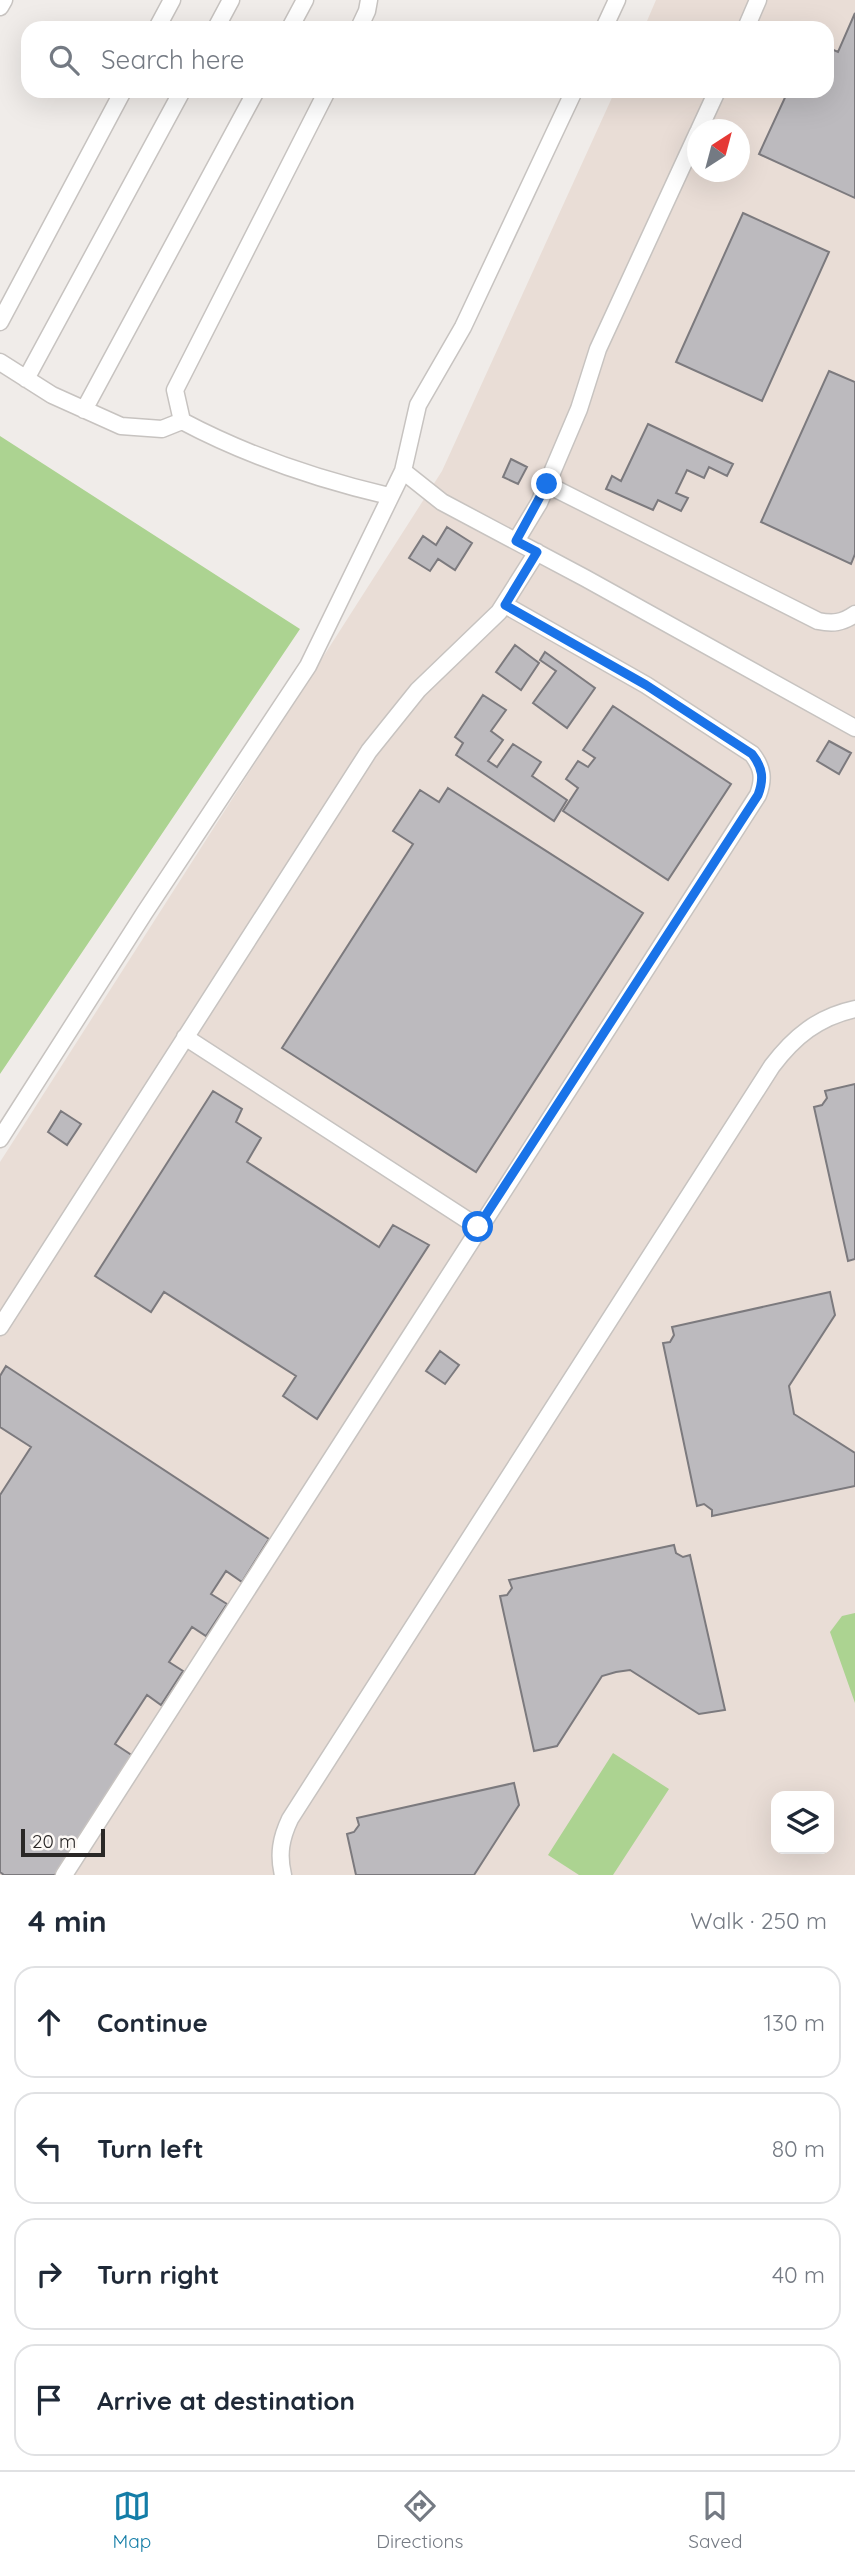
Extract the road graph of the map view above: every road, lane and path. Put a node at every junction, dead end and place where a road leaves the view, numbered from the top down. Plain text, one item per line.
1 (4, 0) edge
2 (172, 0) edge
3 (231, 0) edge
4 (305, 0) edge
5 (369, 0) edge
6 (617, 0) edge
7 (758, 0) edge
8 (0, 7) edge
9 (161, 21) edge
10 (220, 21) edge
11 (294, 21) edge
12 (362, 21) edge
13 (607, 21) edge
14 (749, 21) edge
15 (119, 98) edge
16 (178, 98) edge
17 (252, 98) edge
18 (323, 98) edge
19 (571, 98) edge
20 (714, 98) edge
21 (704, 119) edge
22 (687, 155) edge
23 (0, 322) edge
24 (0, 362) edge
25 (26, 379) junction
26 (85, 410) junction
27 (182, 421) junction
28 (402, 471) junction
29 (547, 484) junction
30 (389, 496) junction
31 (516, 541) junction
32 (537, 552) junction
33 (505, 605) junction
34 (855, 614) edge
35 (855, 728) edge
36 (855, 1009) edge
37 (185, 1037) junction
38 (0, 1139) edge
39 (478, 1227) junction
40 (0, 1327) edge
41 (64, 1875) edge
42 (283, 1875) edge

1 - 8 lane
2 - 9 lane
3 - 10 lane
4 - 11 lane
5 - 12 lane
6 - 13 lane
7 - 14 lane
15 - 23 lane
16 - 25 lane
17 - 26 lane
18 - 27 lane
19 - 28 lane
20 - 21 lane
22 - 29 lane
24 - 25 lane
25 - 26 lane
26 - 27 lane
27 - 30 lane
28 - 30 lane
28 - 31 lane
29 - 31 lane
29 - 34 lane
30 - 38 lane
31 - 32 lane
32 - 33 lane
32 - 35 lane
33 - 37 lane
33 - 39 lane
36 - 42 lane
37 - 39 lane
37 - 40 lane
39 - 41 lane

